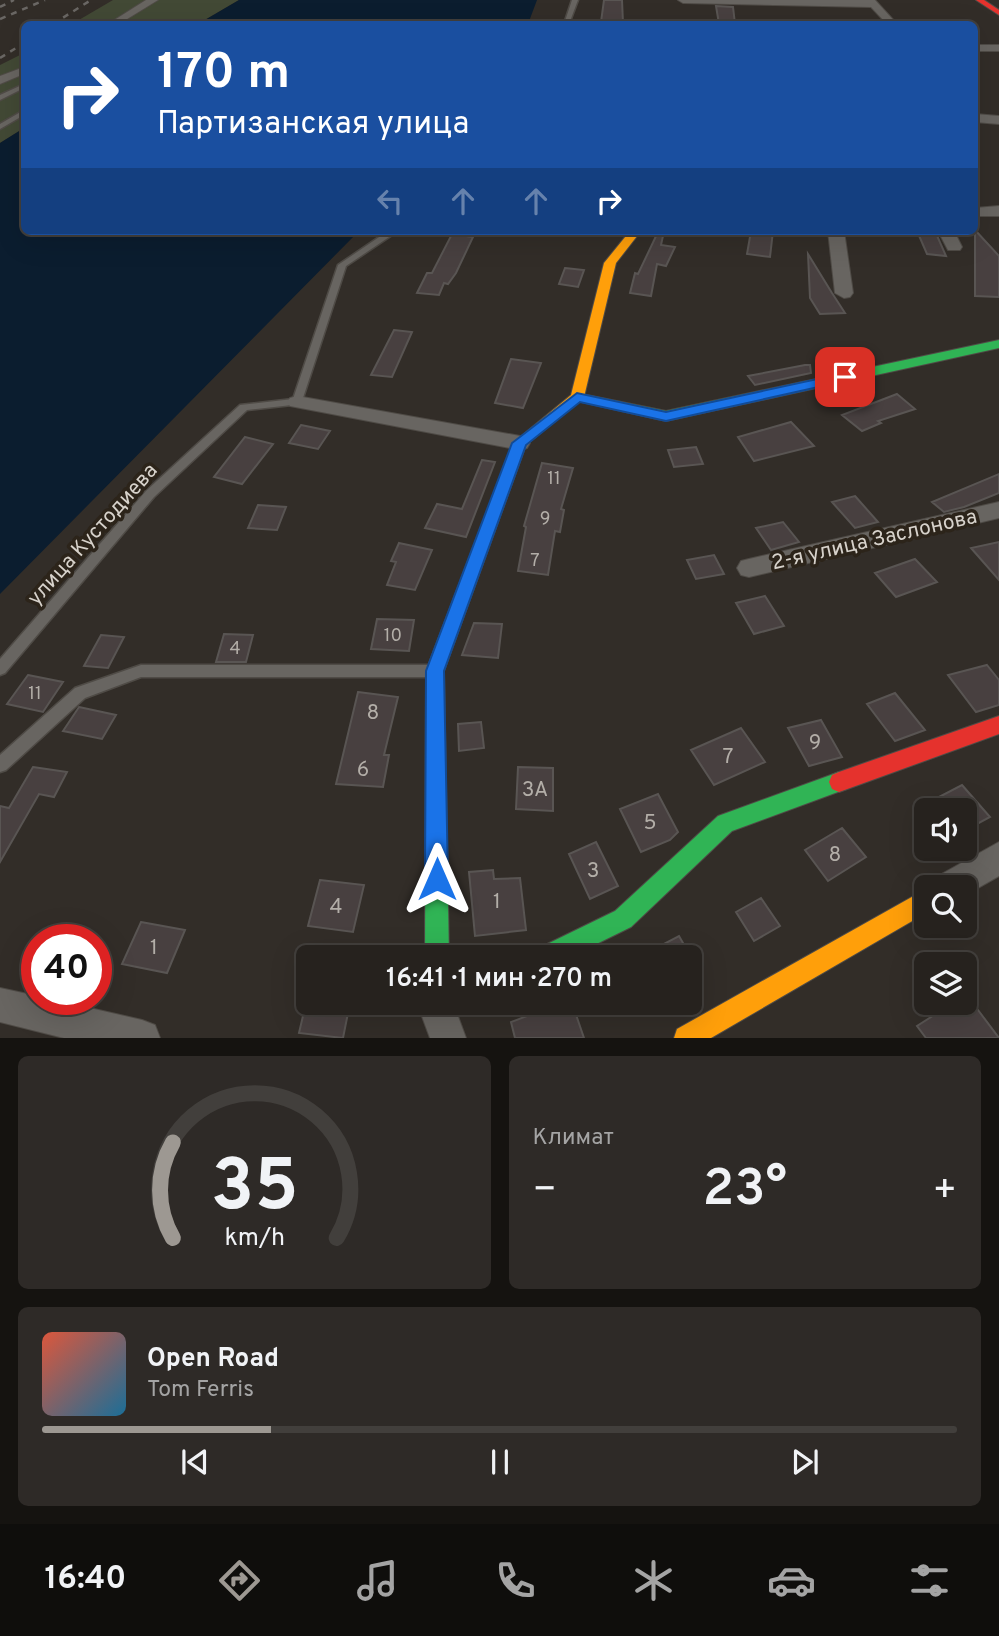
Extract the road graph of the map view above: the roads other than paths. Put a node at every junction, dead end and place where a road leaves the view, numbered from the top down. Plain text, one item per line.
1 (153, 0) edge
2 (575, 0) edge
3 (683, 0) edge
4 (979, 0) edge
5 (872, 2) edge
6 (750, 5) edge
7 (999, 13) edge
8 (118, 21) edge
9 (567, 21) edge
10 (889, 21) edge
11 (978, 48) edge
12 (999, 48) edge
13 (21, 70) edge
14 (0, 80) edge
15 (21, 88) edge
16 (0, 98) edge
17 (21, 114) edge
18 (978, 118) edge
19 (999, 120) edge
20 (0, 127) edge
21 (999, 211) edge
22 (978, 212) edge
23 (388, 235) edge
24 (633, 235) edge
25 (837, 235) edge
26 (948, 235) edge
27 (954, 247) dead end
28 (844, 293) dead end
29 (999, 344) edge
30 (577, 397) junction
31 (297, 402) junction
32 (520, 443) junction
33 (999, 510) edge
34 (749, 568) dead end
35 (0, 669) edge
36 (435, 671) junction
37 (999, 725) edge
38 (0, 765) edge
39 (999, 859) edge
40 (970, 875) edge
41 (914, 907) edge
42 (437, 945) edge
43 (570, 945) edge
44 (0, 1005) edge
45 (142, 1038) edge
46 (687, 1038) edge

1 - 8 street
2 - 9 lane
3 - 6 street
4 - 7 street
5 - 6 street
5 - 10 street
11 - 12 street
13 - 14 street
15 - 16 lane
17 - 20 lane
18 - 19 street
21 - 22 street
23 - 31 lane
24 - 30 street
25 - 28 street
26 - 27 street
29 - 30 street
30 - 32 street
31 - 32 street
31 - 35 lane, улица Кустодиева
32 - 36 street
33 - 34 street, 2-я улица Заслонова
36 - 38 lane
36 - 42 street
37 - 43 street
39 - 40 street
41 - 46 street
44 - 45 street

